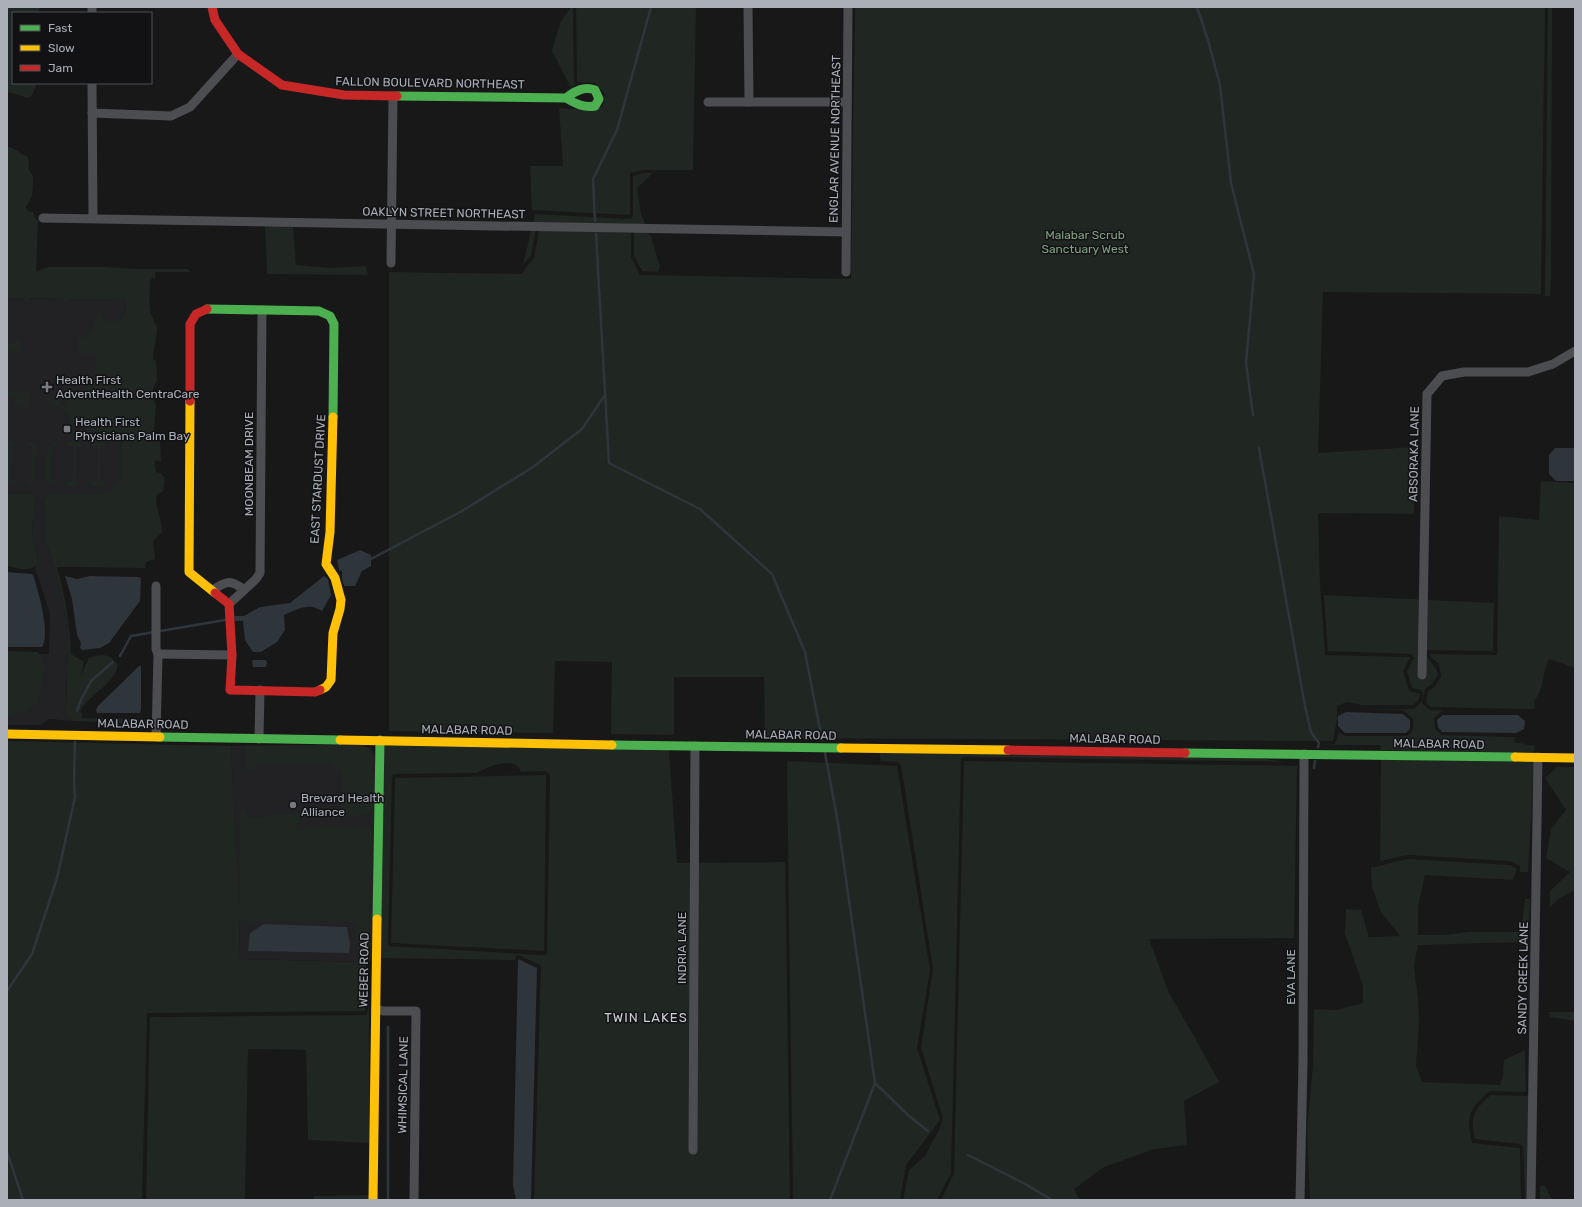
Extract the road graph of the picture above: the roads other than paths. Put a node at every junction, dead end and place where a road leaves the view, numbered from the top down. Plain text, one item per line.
1 (212, 7) edge
2 (748, 7) edge
3 (848, 7) edge
4 (238, 54) junction
5 (92, 84) edge
6 (393, 96) junction
7 (566, 98) dead end
8 (708, 102) dead end
9 (749, 102) junction
10 (847, 102) junction
11 (92, 113) junction
12 (43, 218) dead end
13 (93, 218) junction
14 (392, 224) junction
15 (846, 232) junction
16 (391, 263) dead end
17 (846, 272) dead end
18 (262, 310) junction
19 (1575, 351) edge
20 (156, 586) dead end
21 (213, 590) junction
22 (244, 590) junction
23 (229, 604) junction
24 (158, 654) junction
25 (232, 655) junction
26 (1422, 675) dead end
27 (260, 690) junction
28 (7, 734) edge
29 (156, 736) junction
30 (259, 739) junction
31 (380, 740) junction
32 (695, 746) junction
33 (1304, 754) junction
34 (1538, 757) junction
35 (1575, 758) edge
36 (376, 1009) junction
37 (693, 1150) dead end
38 (373, 1200) edge
39 (414, 1200) edge
40 (1300, 1200) edge
41 (1531, 1200) edge

1 - 4 street, FALLON BOULEVARD NORTHEAST
2 - 9 street
3 - 10 street, ENGLAR AVENUE NORTHEAST
4 - 6 street, FALLON BOULEVARD NORTHEAST
4 - 11 street
5 - 11 street
6 - 7 street, FALLON BOULEVARD NORTHEAST
6 - 14 street
8 - 9 street
9 - 10 street
10 - 15 street, ENGLAR AVENUE NORTHEAST
11 - 13 street
12 - 13 street, OAKLYN STREET NORTHEAST
13 - 14 street, OAKLYN STREET NORTHEAST
14 - 15 street, OAKLYN STREET NORTHEAST
14 - 16 street
15 - 17 street, ENGLAR AVENUE NORTHEAST
18 - 21 street, EAST STARDUST DRIVE
18 - 22 street, MOONBEAM DRIVE
18 - 27 street, EAST STARDUST DRIVE
19 - 26 street, ABSORAKA LANE
20 - 24 street
21 - 22 street
21 - 23 street
22 - 23 street, MOONBEAM DRIVE
23 - 25 street
24 - 25 street
24 - 29 street
25 - 27 street
27 - 30 street
28 - 29 street, MALABAR ROAD
29 - 30 street, MALABAR ROAD
30 - 31 street, MALABAR ROAD
31 - 32 street, MALABAR ROAD
31 - 36 street, WEBER ROAD
32 - 33 street, MALABAR ROAD
32 - 37 street, INDRIA LANE
33 - 34 street, MALABAR ROAD
33 - 40 street, EVA LANE
34 - 35 street, MALABAR ROAD
34 - 41 street, SANDY CREEK LANE
36 - 38 street, WEBER ROAD
36 - 39 street, WHIMSICAL LANE

